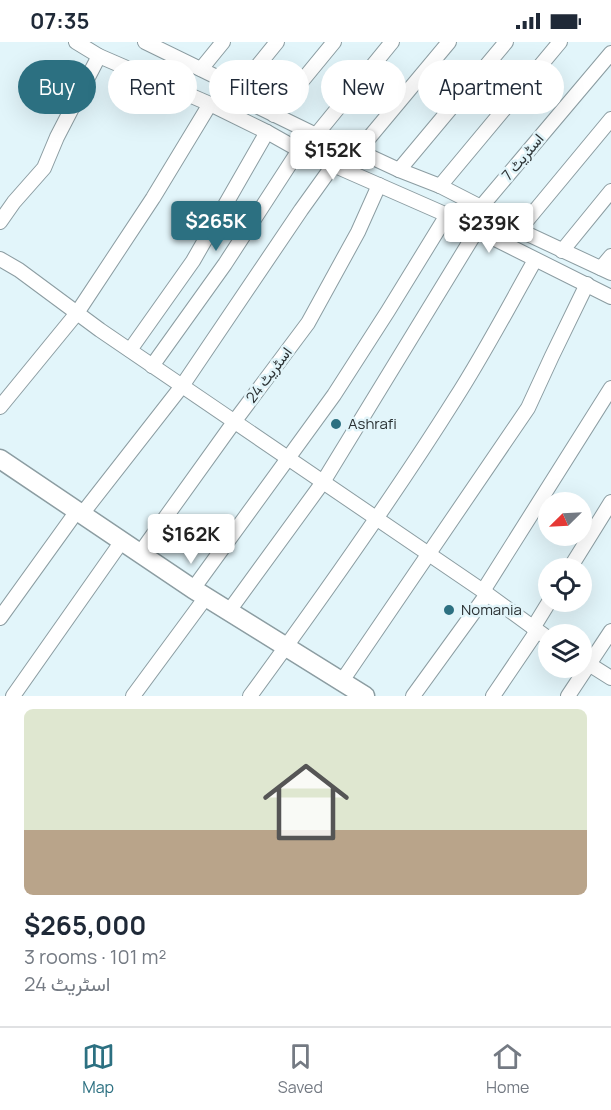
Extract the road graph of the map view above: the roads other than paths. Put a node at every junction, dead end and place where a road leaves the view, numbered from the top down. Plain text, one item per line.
1 (76, 42) edge
2 (145, 42) edge
3 (223, 42) edge
4 (277, 42) edge
5 (334, 42) edge
6 (392, 42) edge
7 (449, 42) edge
8 (506, 42) edge
9 (560, 42) edge
10 (167, 47) edge
11 (611, 53) edge
12 (99, 56) junction
13 (262, 60) edge
14 (201, 69) junction
15 (209, 73) edge
16 (209, 104) edge
17 (209, 106) edge
18 (230, 114) edge
19 (270, 114) edge
20 (274, 116) junction
21 (611, 119) edge
22 (267, 132) junction
23 (316, 135) junction
24 (299, 150) junction
25 (358, 151) junction
26 (334, 164) junction
27 (399, 170) junction
28 (379, 185) junction
29 (440, 186) junction
30 (611, 191) edge
31 (481, 207) junction
32 (447, 215) junction
33 (0, 222) edge
34 (477, 230) junction
35 (519, 230) junction
36 (562, 251) junction
37 (611, 256) edge
38 (0, 259) edge
39 (535, 260) junction
40 (606, 271) edge
41 (587, 284) junction
42 (611, 297) edge
43 (77, 313) junction
44 (130, 351) junction
45 (152, 366) junction
46 (182, 386) junction
47 (611, 388) edge
48 (0, 407) edge
49 (234, 422) junction
50 (288, 458) junction
51 (0, 459) edge
52 (323, 482) junction
53 (611, 502) edge
54 (80, 512) junction
55 (376, 518) junction
56 (122, 541) junction
57 (140, 553) junction
58 (429, 554) junction
59 (576, 558) edge
60 (199, 593) junction
61 (485, 593) junction
62 (229, 611) junction
63 (544, 612) edge
64 (0, 618) edge
65 (535, 630) junction
66 (611, 631) edge
67 (538, 632) edge
68 (286, 647) junction
69 (592, 655) edge
70 (592, 666) edge
71 (578, 678) edge
72 (611, 678) edge
73 (342, 681) junction
74 (15, 692) edge
75 (30, 696) edge
76 (133, 696) edge
77 (250, 696) edge
78 (365, 696) edge
79 (413, 696) edge
80 (493, 696) edge
81 (568, 696) edge

1 - 12 street
2 - 10 street
3 - 14 street
4 - 13 street
5 - 20 street
6 - 23 street
7 - 25 street
8 - 27 street
9 - 29 street
10 - 14 street
11 - 31 street, اسٹریٹ 7
12 - 16 street
12 - 33 street
14 - 15 street
17 - 43 street
18 - 22 street
19 - 20 street
20 - 23 street
21 - 35 street
22 - 24 street
22 - 44 street
23 - 25 street
24 - 26 street
24 - 45 street
25 - 27 street
26 - 28 street
26 - 46 street
27 - 29 street
28 - 32 street
28 - 49 street, اسٹریٹ 24
29 - 31 street
30 - 36 street
31 - 35 street
32 - 34 street
32 - 50 street
34 - 39 street
34 - 52 street
35 - 36 street
36 - 40 street
37 - 40 street
38 - 43 street
39 - 41 street
39 - 55 street
41 - 42 street
41 - 58 street
43 - 44 street
43 - 48 street
44 - 45 street
45 - 46 street
46 - 49 street
46 - 54 street
47 - 61 street
49 - 50 street
49 - 57 street, اسٹریٹ 24
50 - 52 street
50 - 60 street
51 - 54 main road
52 - 55 street
52 - 62 street
53 - 59 street
54 - 56 main road
54 - 64 street
55 - 58 street
55 - 68 street
56 - 57 main road
56 - 74 street
57 - 60 main road
58 - 61 street
58 - 73 street
60 - 62 main road
60 - 76 street
61 - 65 street
61 - 79 street
62 - 68 main road
63 - 65 street
65 - 67 street
65 - 80 street
66 - 69 street
68 - 73 main road
68 - 77 street
70 - 72 street
71 - 81 street
73 - 78 main road
74 - 75 street

